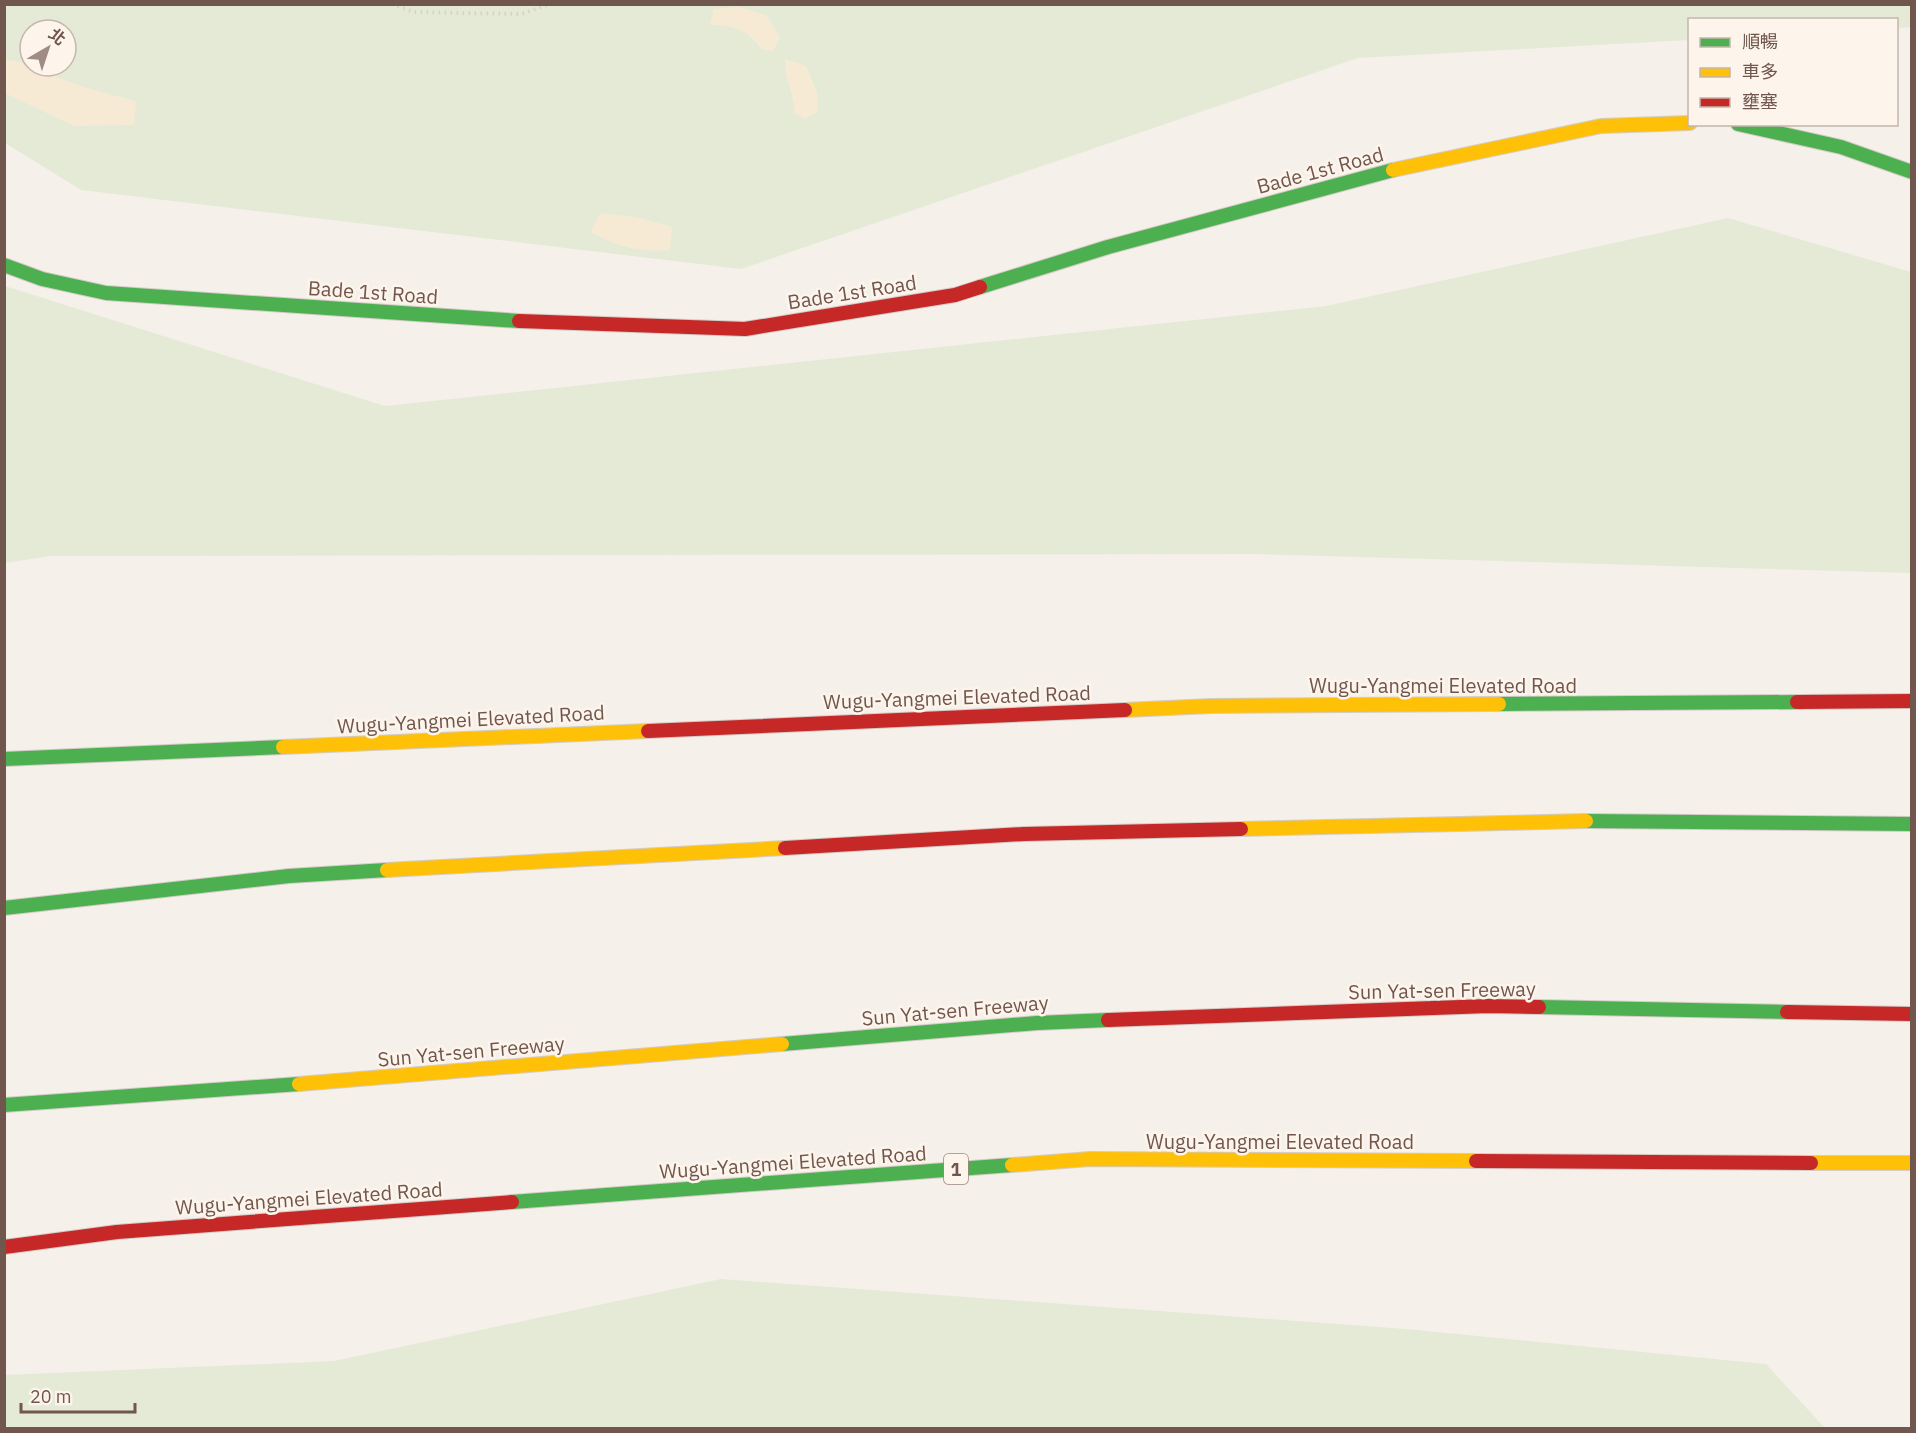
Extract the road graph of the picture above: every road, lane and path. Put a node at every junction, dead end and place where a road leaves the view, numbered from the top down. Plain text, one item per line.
1 (392, 4) edge
2 (550, 4) edge
3 (1688, 123) edge
4 (1747, 126) edge
5 (1911, 172) edge
6 (4, 265) edge
7 (1911, 701) edge
8 (4, 759) edge
9 (1911, 824) edge
10 (4, 908) edge
11 (1911, 1014) edge
12 (4, 1105) edge
13 (1911, 1163) edge
14 (4, 1247) edge

1 - 2 path
3 - 6 main road, Bade 1st Road
4 - 5 main road
7 - 8 main road, Wugu-Yangmei Elevated Road
9 - 10 main road
11 - 12 main road, Sun Yat-sen Freeway
13 - 14 main road, Wugu-Yangmei Elevated Road / 1

